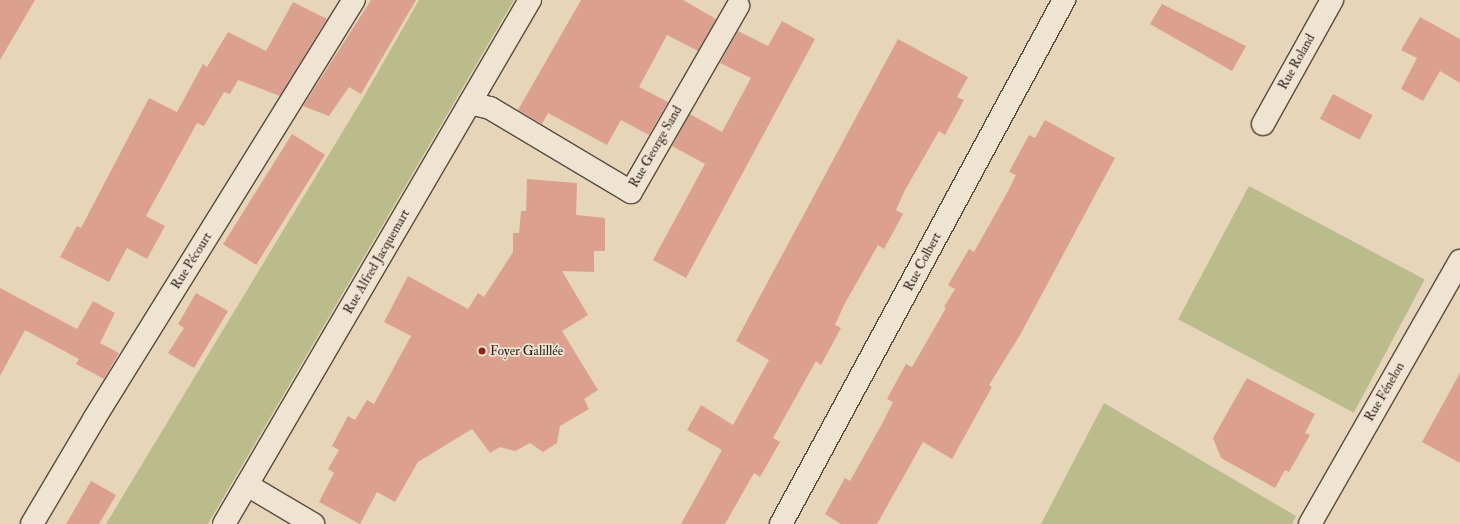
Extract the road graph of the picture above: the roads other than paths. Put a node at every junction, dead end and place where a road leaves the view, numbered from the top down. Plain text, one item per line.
1 (354, 0) edge
2 (530, 0) edge
3 (1064, 0) edge
4 (1332, 0) edge
5 (738, 6) dead end
6 (470, 103) junction
7 (1263, 124) dead end
8 (1460, 261) edge
9 (247, 486) junction
10 (32, 524) edge
11 (224, 524) edge
12 (314, 524) edge
13 (781, 524) edge
14 (1310, 524) edge

1 - 10 street, Rue Pécourt
2 - 6 street, Rue Alfred Jacquemart
3 - 13 street, Rue Colbert
4 - 7 street, Rue Roland
5 - 6 street, Rue George Sand
6 - 9 street, Rue Alfred Jacquemart
8 - 14 street, Rue Fénelon
9 - 11 street, Rue Alfred Jacquemart
9 - 12 street

